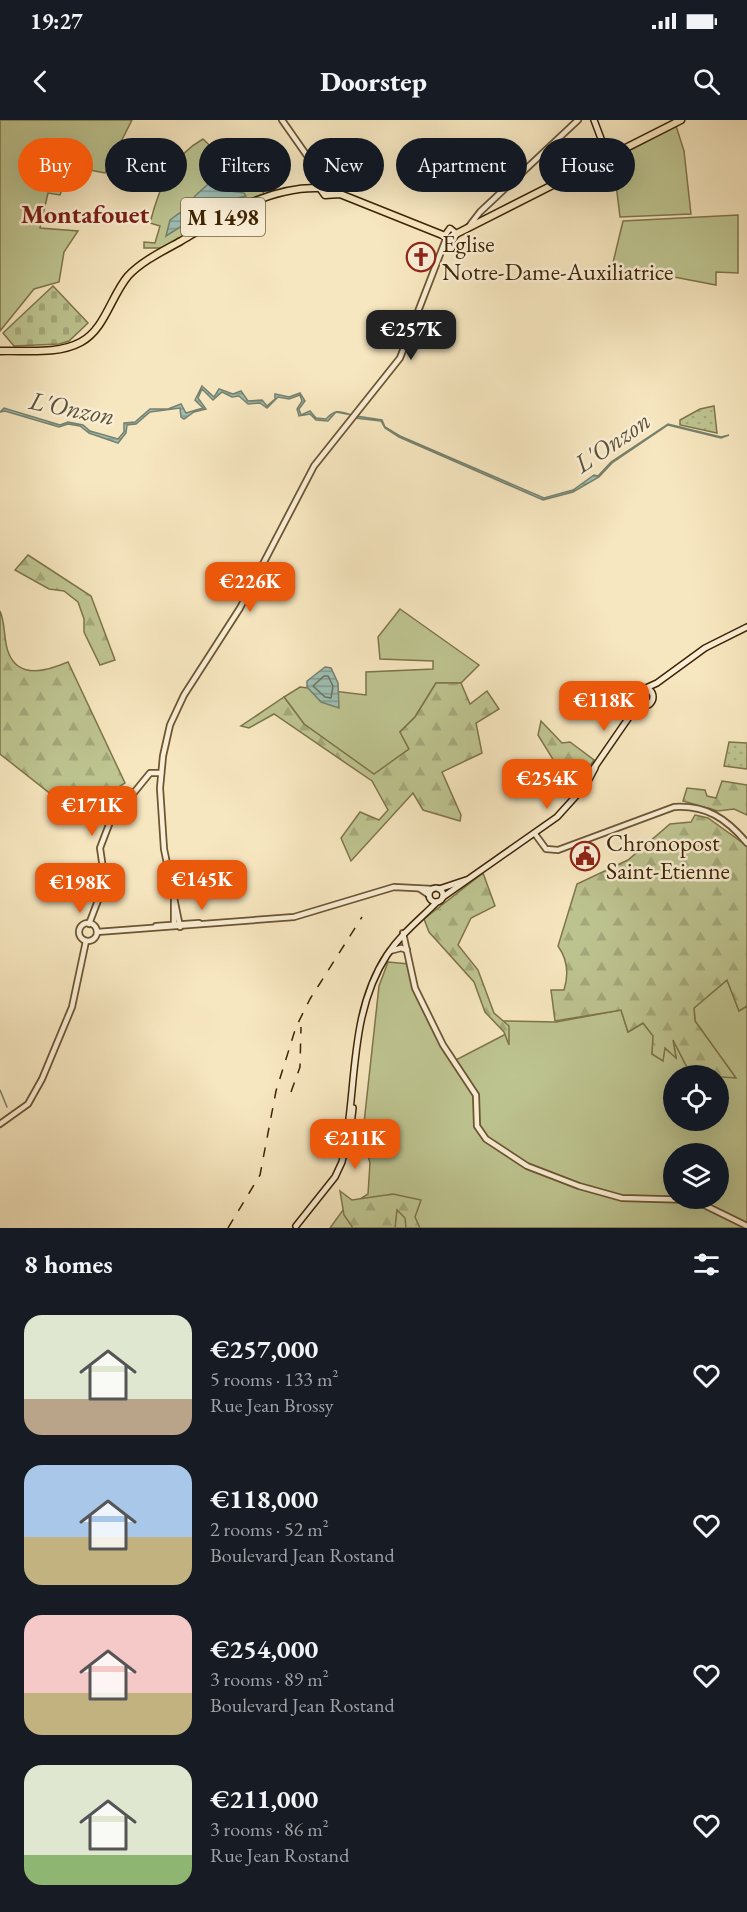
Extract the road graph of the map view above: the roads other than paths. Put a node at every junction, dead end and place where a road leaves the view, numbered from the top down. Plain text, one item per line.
1 (282, 120) edge
2 (578, 120) edge
3 (594, 120) edge
4 (681, 120) edge
5 (601, 138) edge
6 (635, 143) edge
7 (303, 150) edge
8 (303, 190) edge
9 (323, 192) edge
10 (540, 192) edge
11 (334, 193) joint
12 (467, 230) junction
13 (456, 234) junction
14 (446, 240) junction
15 (0, 351) edge
16 (747, 627) edge
17 (657, 683) junction
18 (646, 688) junction
19 (652, 694) junction
20 (635, 700) junction
21 (642, 706) junction
22 (634, 710) junction
23 (161, 773) junction
24 (535, 834) junction
25 (747, 843) edge
26 (467, 880) junction
27 (417, 888) junction
28 (436, 889) junction
29 (174, 894) junction
30 (443, 897) junction
31 (433, 899) junction
32 (89, 924) junction
33 (180, 925) junction
34 (174, 926) junction
35 (96, 932) junction
36 (403, 933) junction
37 (86, 941) junction
38 (390, 951) junction
39 (408, 951) junction
40 (0, 1124) edge
41 (747, 1226) edge
42 (295, 1227) edge

1 - 7 street
2 - 12 street
3 - 5 main road
4 - 6 main road
8 - 15 main road, M 1498
9 - 11 main road, M 1498
10 - 12 main road
11 - 14 main road, M 1498
12 - 13 main road
13 - 14 main road
13 - 14 main road
14 - 23 street
16 - 17 main road
17 - 18 main road
17 - 19 main road
18 - 19 main road
18 - 20 main road
19 - 21 main road
20 - 21 main road
20 - 22 main road
21 - 22 main road
22 - 24 main road
23 - 29 street
23 - 32 street
24 - 25 street
24 - 26 main road
26 - 28 main road
26 - 30 main road
27 - 28 street
27 - 31 street
27 - 33 street
28 - 30 main road
28 - 31 main road
29 - 33 street
29 - 34 street
30 - 31 main road
31 - 36 main road
32 - 35 street
32 - 37 street
33 - 34 street
34 - 35 street
35 - 37 street
36 - 38 main road
36 - 39 street
37 - 40 street
38 - 39 street
38 - 42 main road
39 - 41 street

